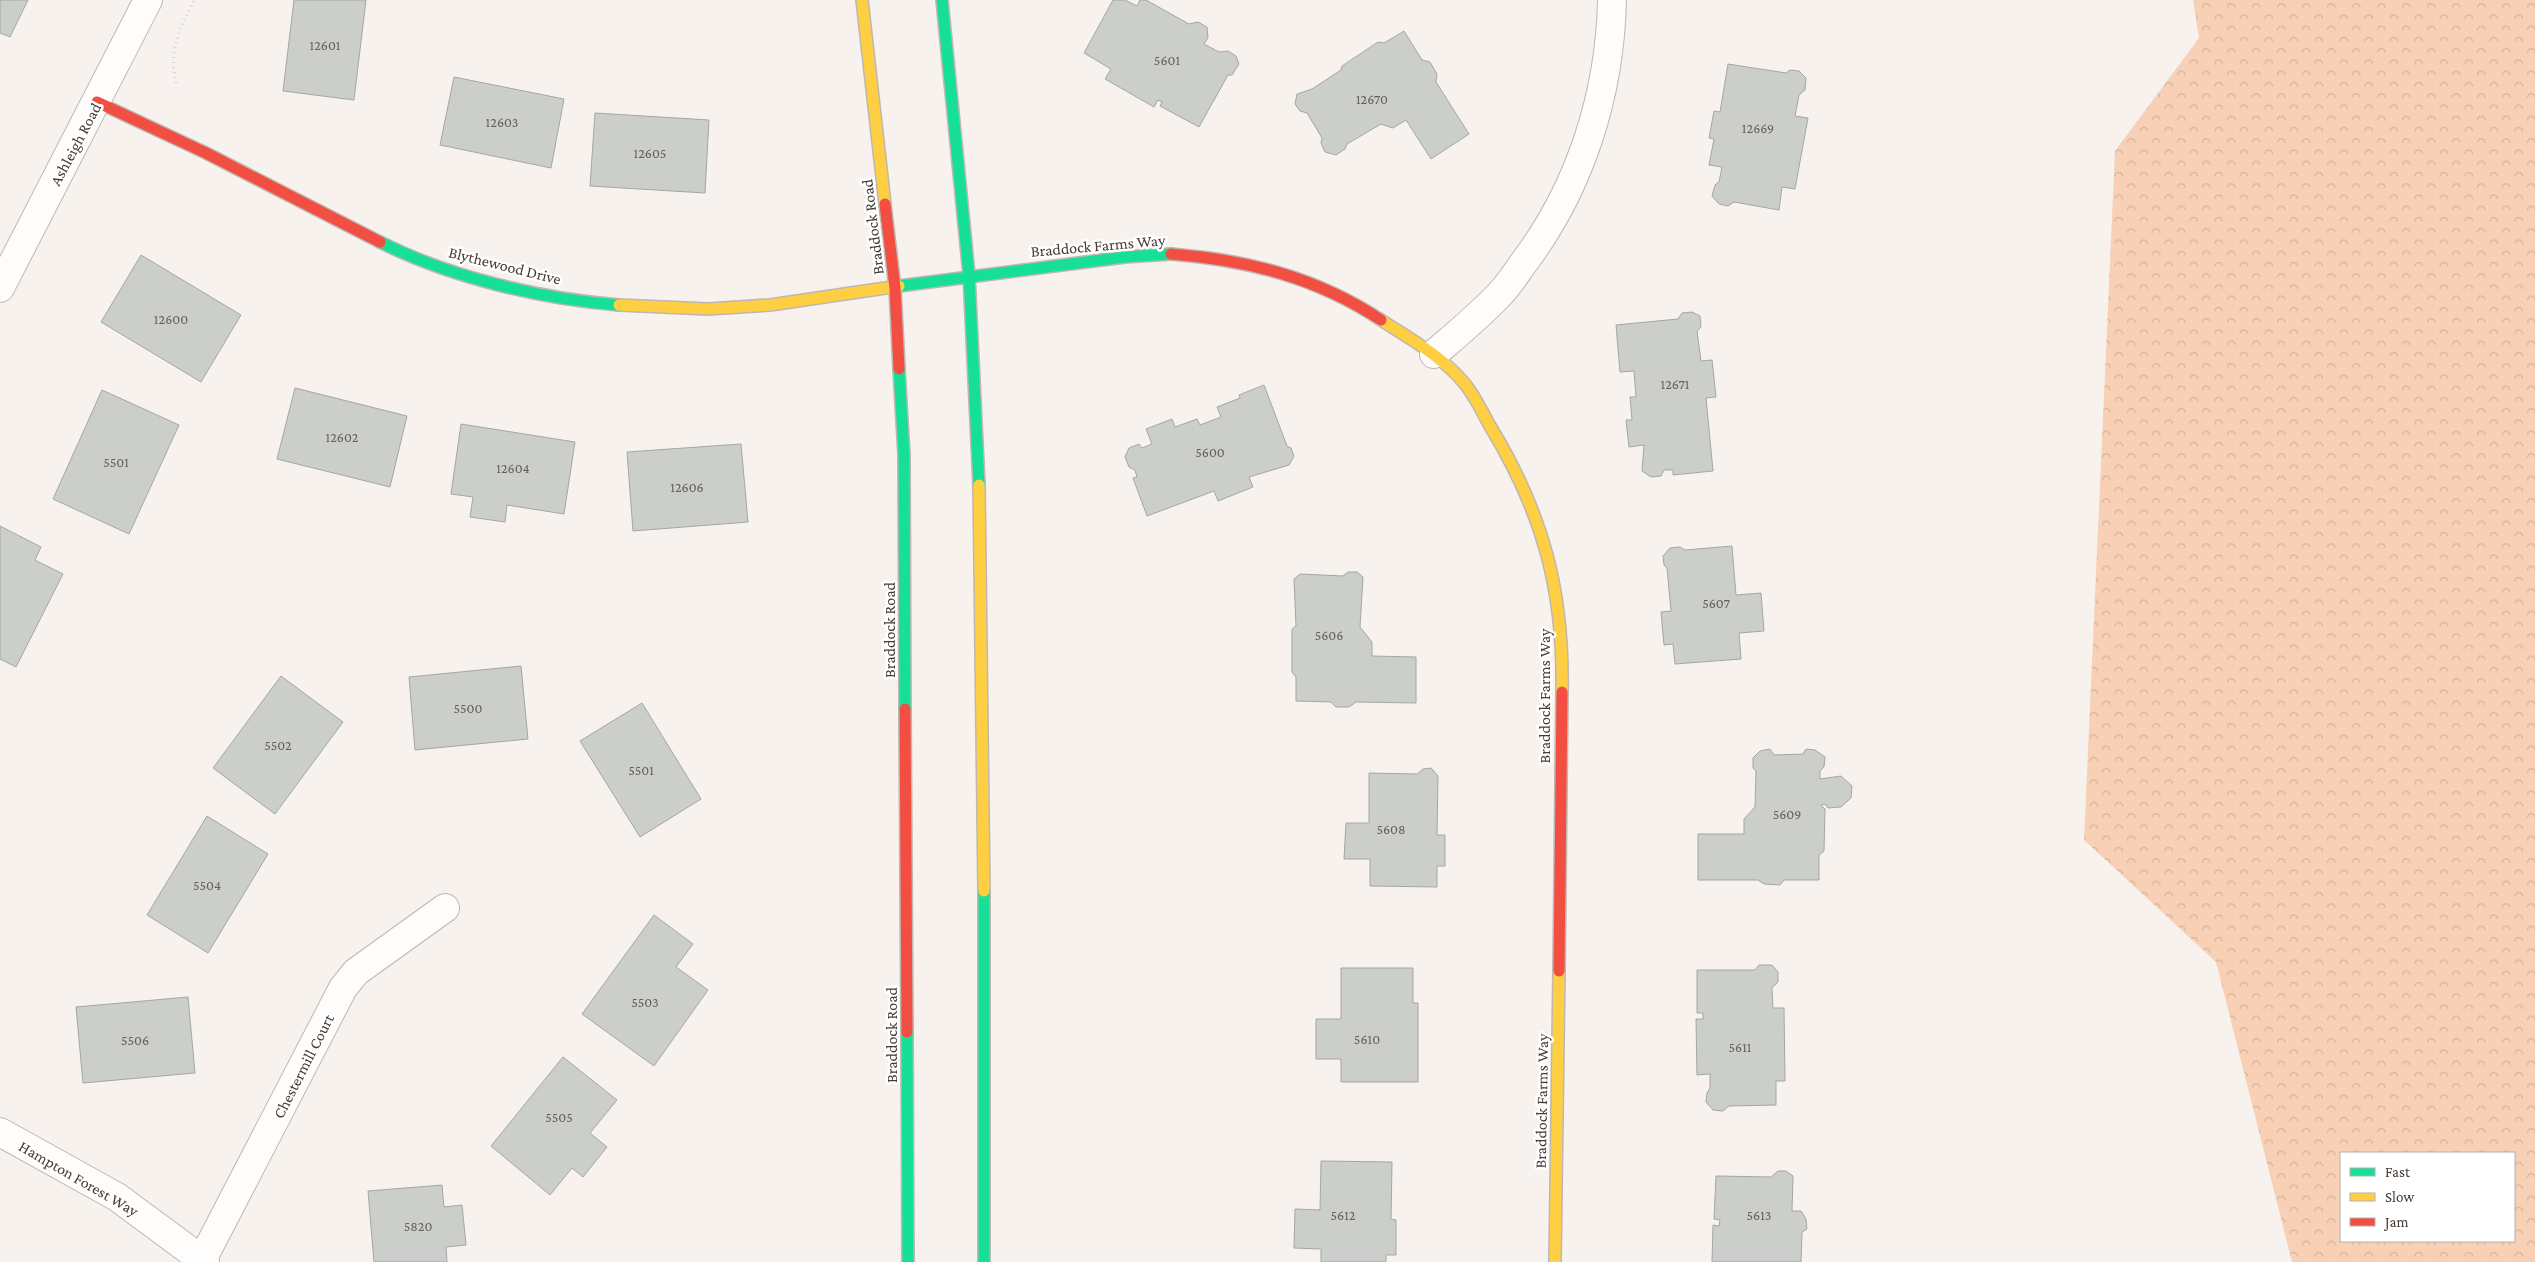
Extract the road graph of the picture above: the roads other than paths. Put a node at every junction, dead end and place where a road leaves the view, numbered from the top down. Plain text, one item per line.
1 (148, 0) edge
2 (862, 0) edge
3 (942, 0) edge
4 (1612, 0) edge
5 (97, 102) junction
6 (969, 275) junction
7 (0, 288) edge
8 (895, 288) junction
9 (1434, 354) junction
10 (445, 908) dead end
11 (0, 1132) edge
12 (203, 1261) edge
13 (908, 1262) edge
14 (984, 1262) edge
15 (1555, 1262) edge

1 - 5 street, Ashleigh Road
2 - 8 main road, Braddock Road
3 - 6 main road
4 - 9 street
5 - 7 street, Ashleigh Road
5 - 8 main road, Blythewood Drive
6 - 8 main road, Blythewood Drive
6 - 9 main road, Braddock Farms Way
6 - 14 main road
8 - 13 main road, Braddock Road
9 - 15 main road, Braddock Farms Way
10 - 12 street, Chestermill Court
11 - 12 street, Hampton Forest Way

